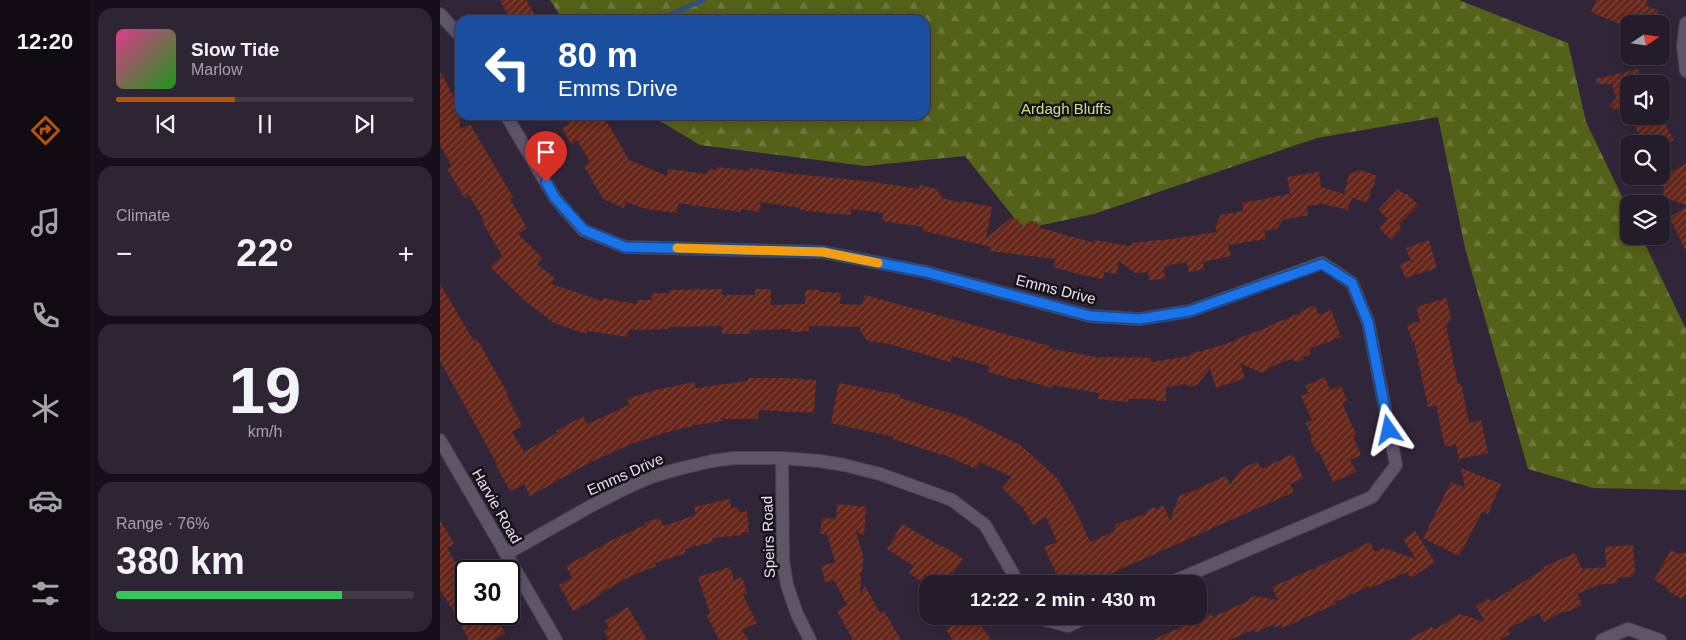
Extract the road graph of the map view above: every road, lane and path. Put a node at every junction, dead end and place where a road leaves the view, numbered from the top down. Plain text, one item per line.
1 (440, 14) edge
2 (1686, 23) edge
3 (455, 30) edge
4 (1686, 71) edge
5 (509, 120) edge
6 (440, 440) edge
7 (782, 458) junction
8 (506, 554) junction
9 (1014, 575) edge
10 (1188, 575) edge
11 (556, 640) edge
12 (810, 640) edge
13 (1602, 640) edge
14 (1660, 640) edge

1 - 3 street
2 - 4 street
5 - 10 street, Emms Drive
6 - 8 street, Harvie Road
7 - 8 street, Emms Drive
7 - 9 street, Emms Drive
7 - 12 street, Speirs Road
8 - 11 street, Harvie Road
13 - 14 street

